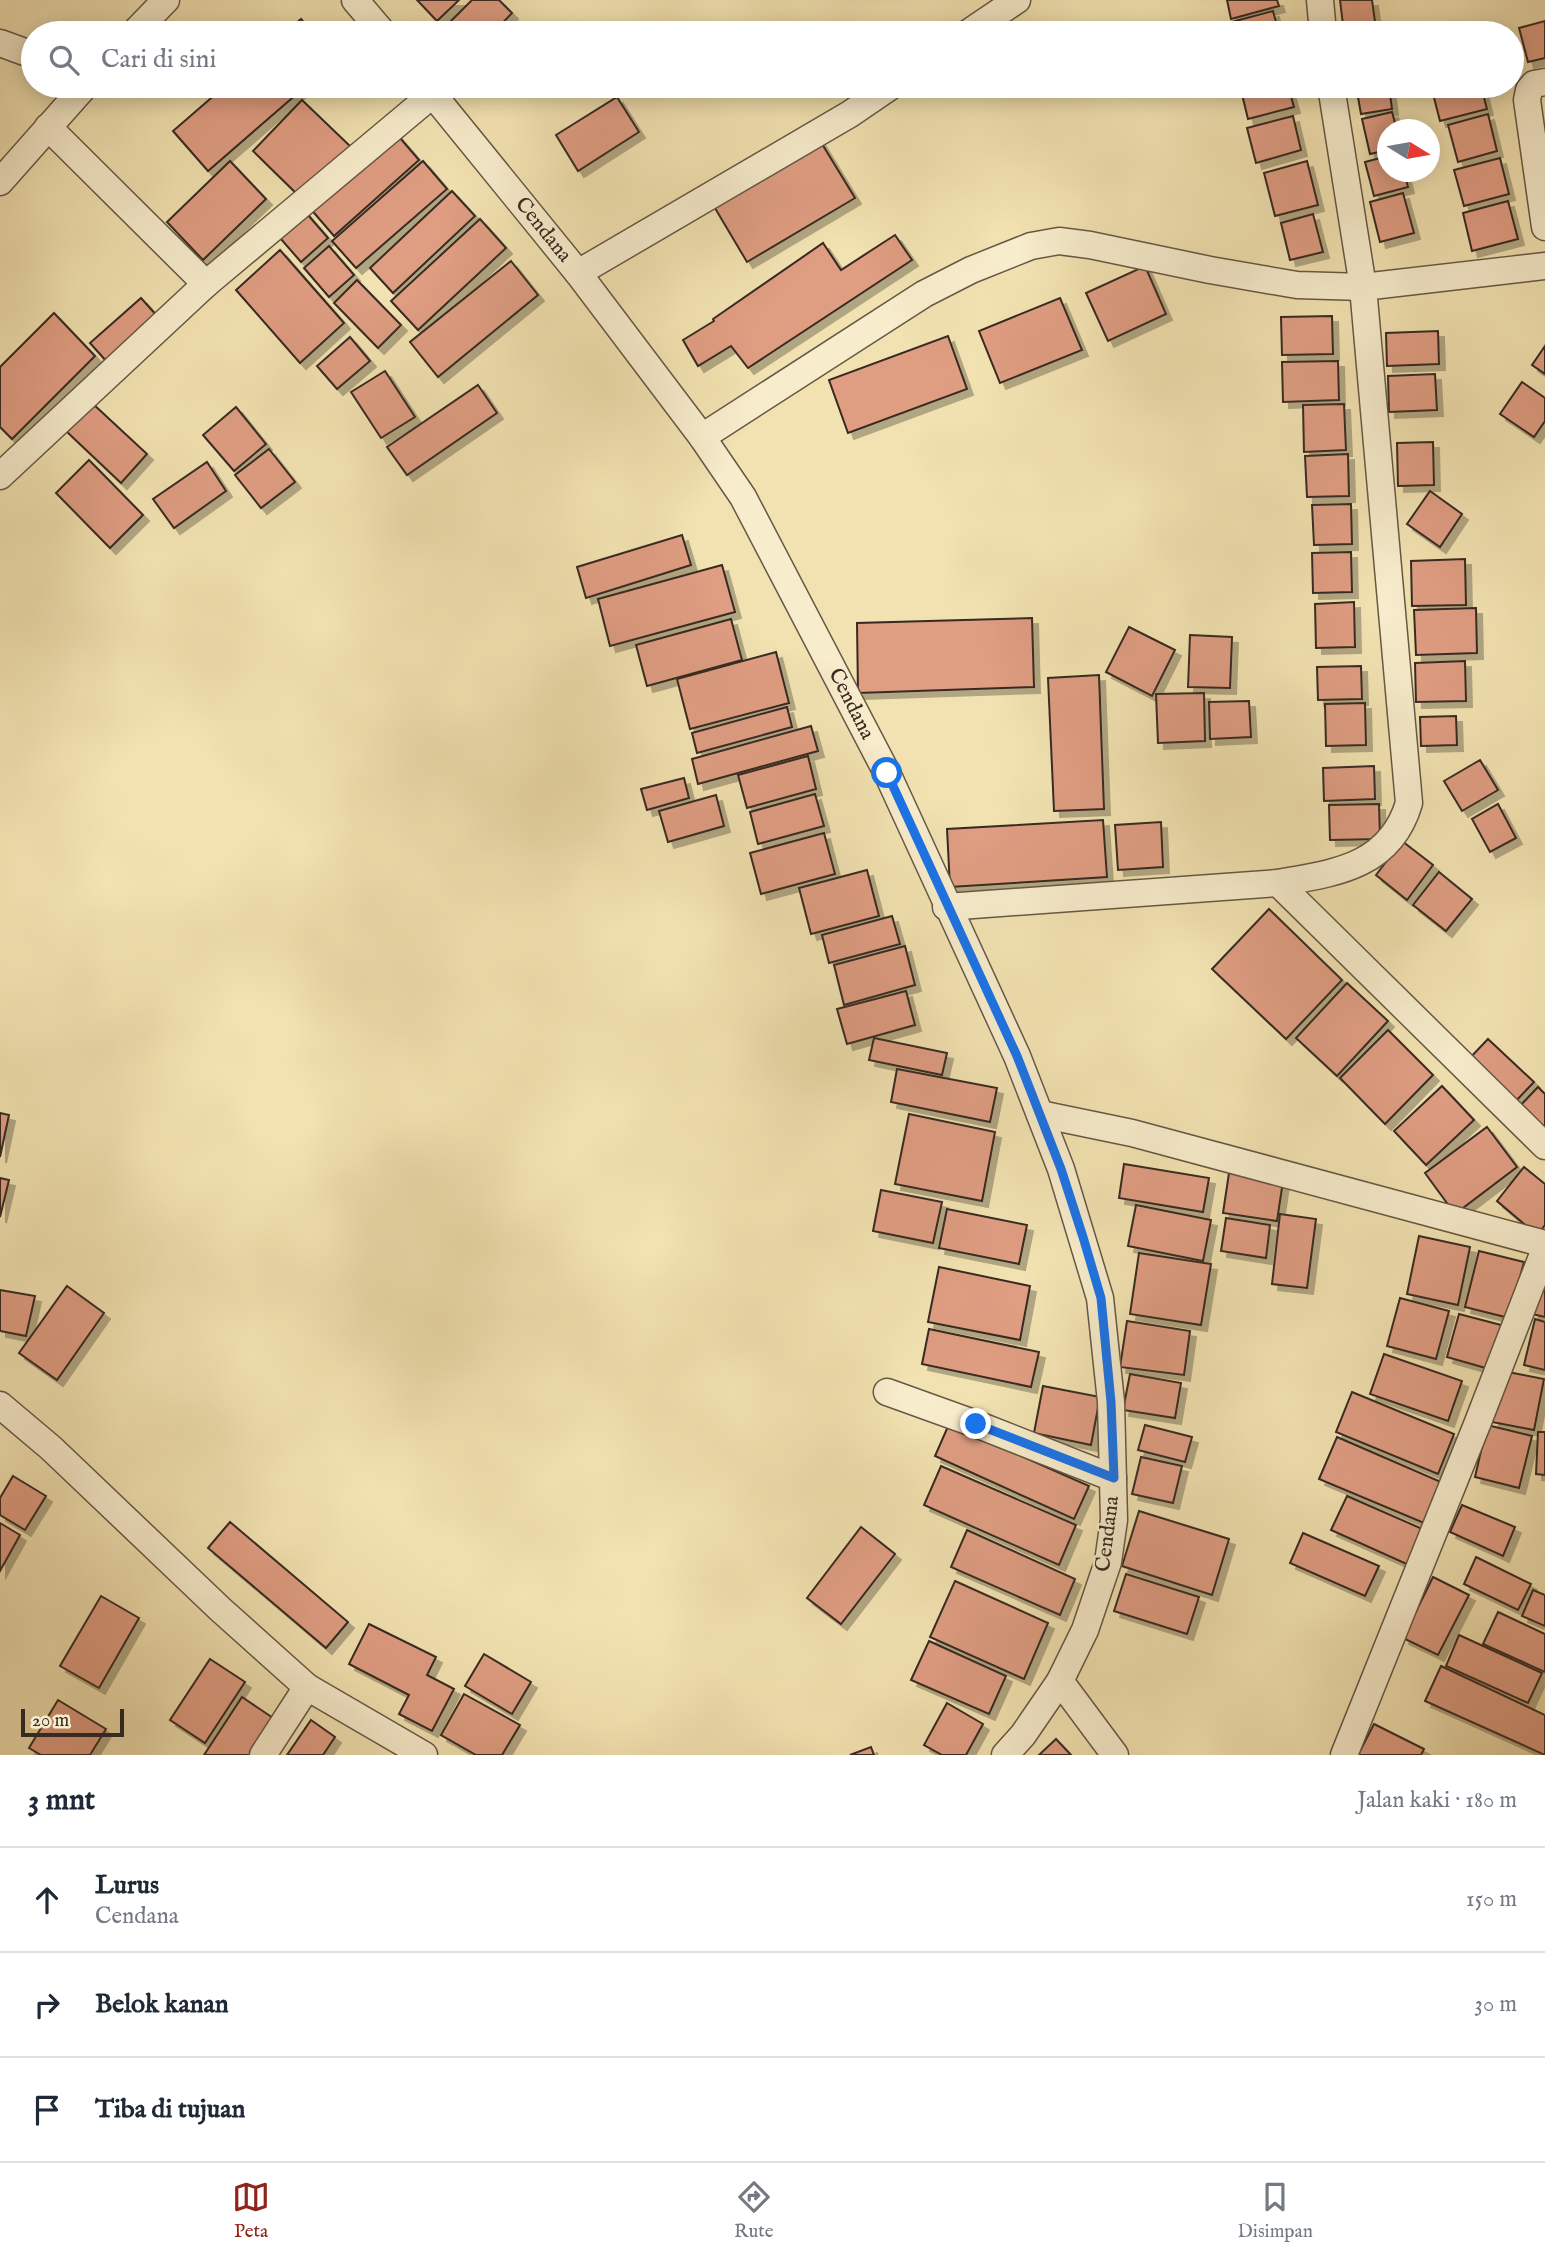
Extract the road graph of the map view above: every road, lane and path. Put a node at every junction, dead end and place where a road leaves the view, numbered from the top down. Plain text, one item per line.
1 (166, 0) edge
2 (355, 0) edge
3 (1017, 0) edge
4 (1320, 0) edge
5 (146, 21) edge
6 (373, 21) edge
7 (986, 21) edge
8 (1322, 21) edge
9 (0, 43) edge
10 (21, 51) edge
11 (1545, 82) edge
12 (74, 98) edge
13 (421, 98) edge
14 (436, 98) edge
15 (873, 98) edge
16 (1333, 98) edge
17 (48, 127) junction
18 (0, 182) edge
19 (1545, 227) edge
20 (1545, 266) edge
21 (578, 273) junction
22 (206, 284) junction
23 (1363, 288) junction
24 (702, 437) junction
25 (0, 476) edge
26 (1278, 883) junction
27 (946, 906) junction
28 (1040, 1114) junction
29 (1545, 1146) edge
30 (1545, 1247) edge
31 (887, 1392) dead end
32 (0, 1405) edge
33 (1114, 1478) junction
34 (1060, 1681) junction
35 (307, 1687) junction
36 (263, 1755) edge
37 (424, 1755) edge
38 (1005, 1755) edge
39 (1115, 1755) edge
40 (1344, 1755) edge

1 - 5 street
2 - 6 street
3 - 7 street
4 - 8 street
9 - 10 street
11 - 19 street
12 - 17 street
13 - 22 street
14 - 21 street, Cendana
15 - 21 street
16 - 23 street
17 - 18 street
17 - 22 street
20 - 23 street
21 - 24 street, Cendana
22 - 25 street
23 - 24 street
23 - 26 street
24 - 27 street, Cendana
26 - 27 street
26 - 29 street
27 - 28 street, Cendana
28 - 30 street
28 - 33 street, Cendana
30 - 40 street
31 - 33 street
32 - 35 street
33 - 34 street, Cendana
34 - 38 street, Cendana
34 - 39 street
35 - 36 street
35 - 37 street

